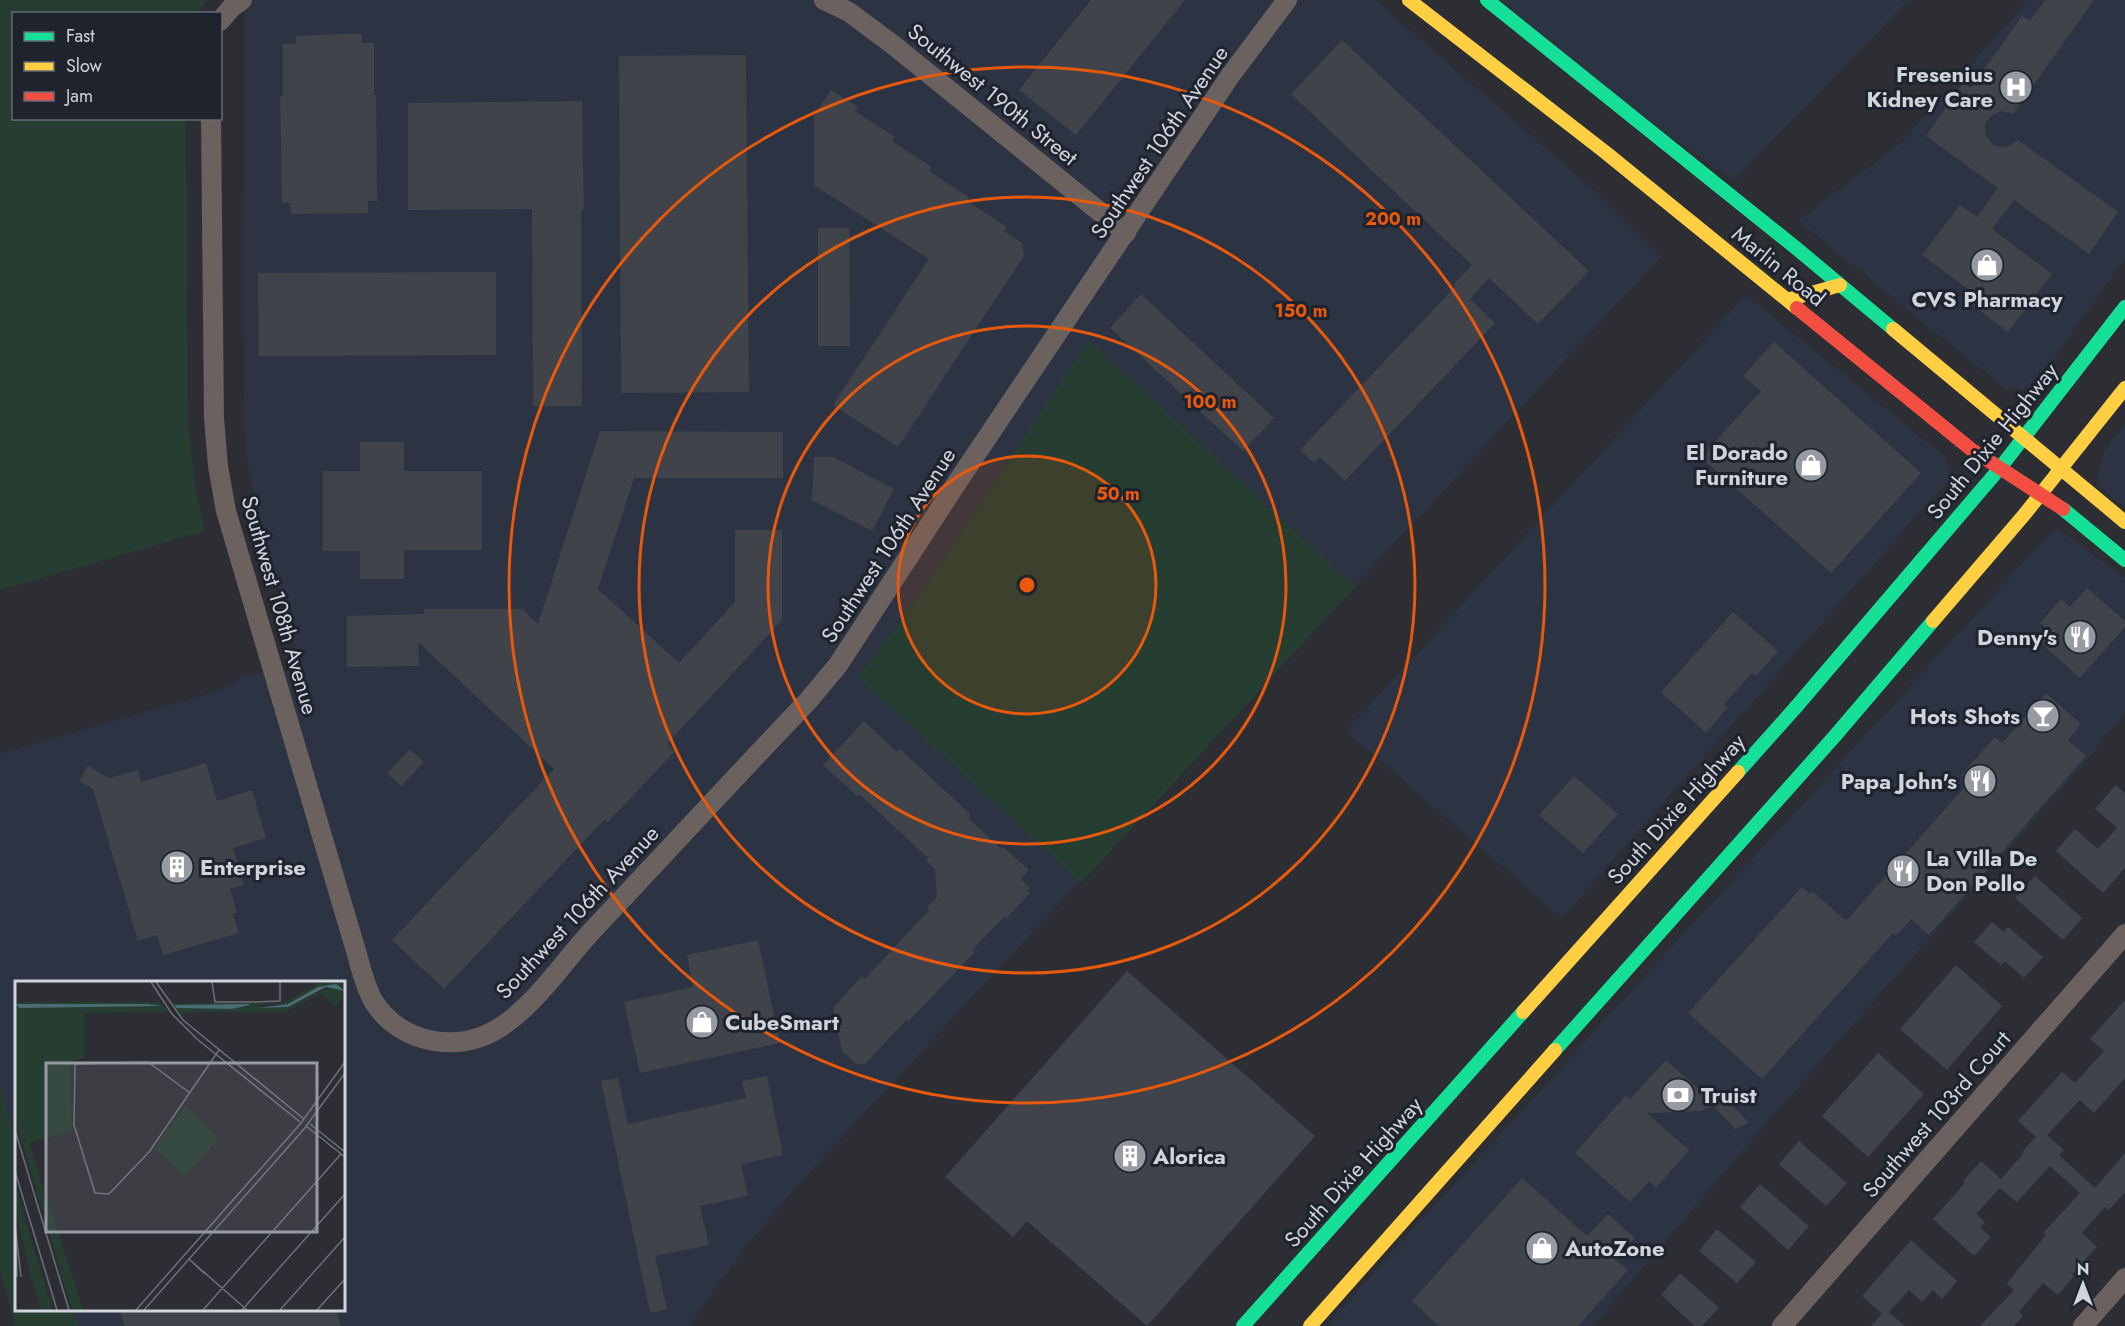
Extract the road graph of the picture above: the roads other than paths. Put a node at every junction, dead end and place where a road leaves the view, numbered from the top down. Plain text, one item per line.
1 (824, 0) edge
2 (1287, 0) edge
3 (1409, 0) edge
4 (1487, 0) edge
5 (212, 120) edge
6 (1126, 233) junction
7 (1840, 285) junction
8 (1787, 300) junction
9 (2125, 307) edge
10 (2125, 388) edge
11 (2023, 439) junction
12 (2001, 468) junction
13 (2060, 470) junction
14 (2040, 493) junction
15 (2125, 522) edge
16 (2125, 560) edge
17 (2125, 934) edge
18 (451, 1042) joint
19 (2125, 1278) edge
20 (1244, 1326) edge
21 (1310, 1326) edge
22 (1782, 1326) edge
23 (2083, 1326) edge

1 - 6 street, Southwest 190th Street
2 - 6 street, Southwest 106th Avenue
3 - 8 main road, Marlin Road
4 - 7 main road, Marlin Road
5 - 18 street, Southwest 108th Avenue
6 - 18 street, Southwest 106th Avenue
7 - 8 main road
7 - 11 main road, Marlin Road
8 - 12 main road, Marlin Road
9 - 11 main road, South Dixie Highway
10 - 13 main road
11 - 12 main road, South Dixie Highway
11 - 13 main road, Marlin Road
12 - 14 main road, Marlin Road
12 - 20 main road, South Dixie Highway
13 - 14 main road
13 - 15 main road, Marlin Road
14 - 16 main road, Marlin Road
14 - 21 main road
17 - 22 street, Southwest 103rd Court
19 - 23 street

